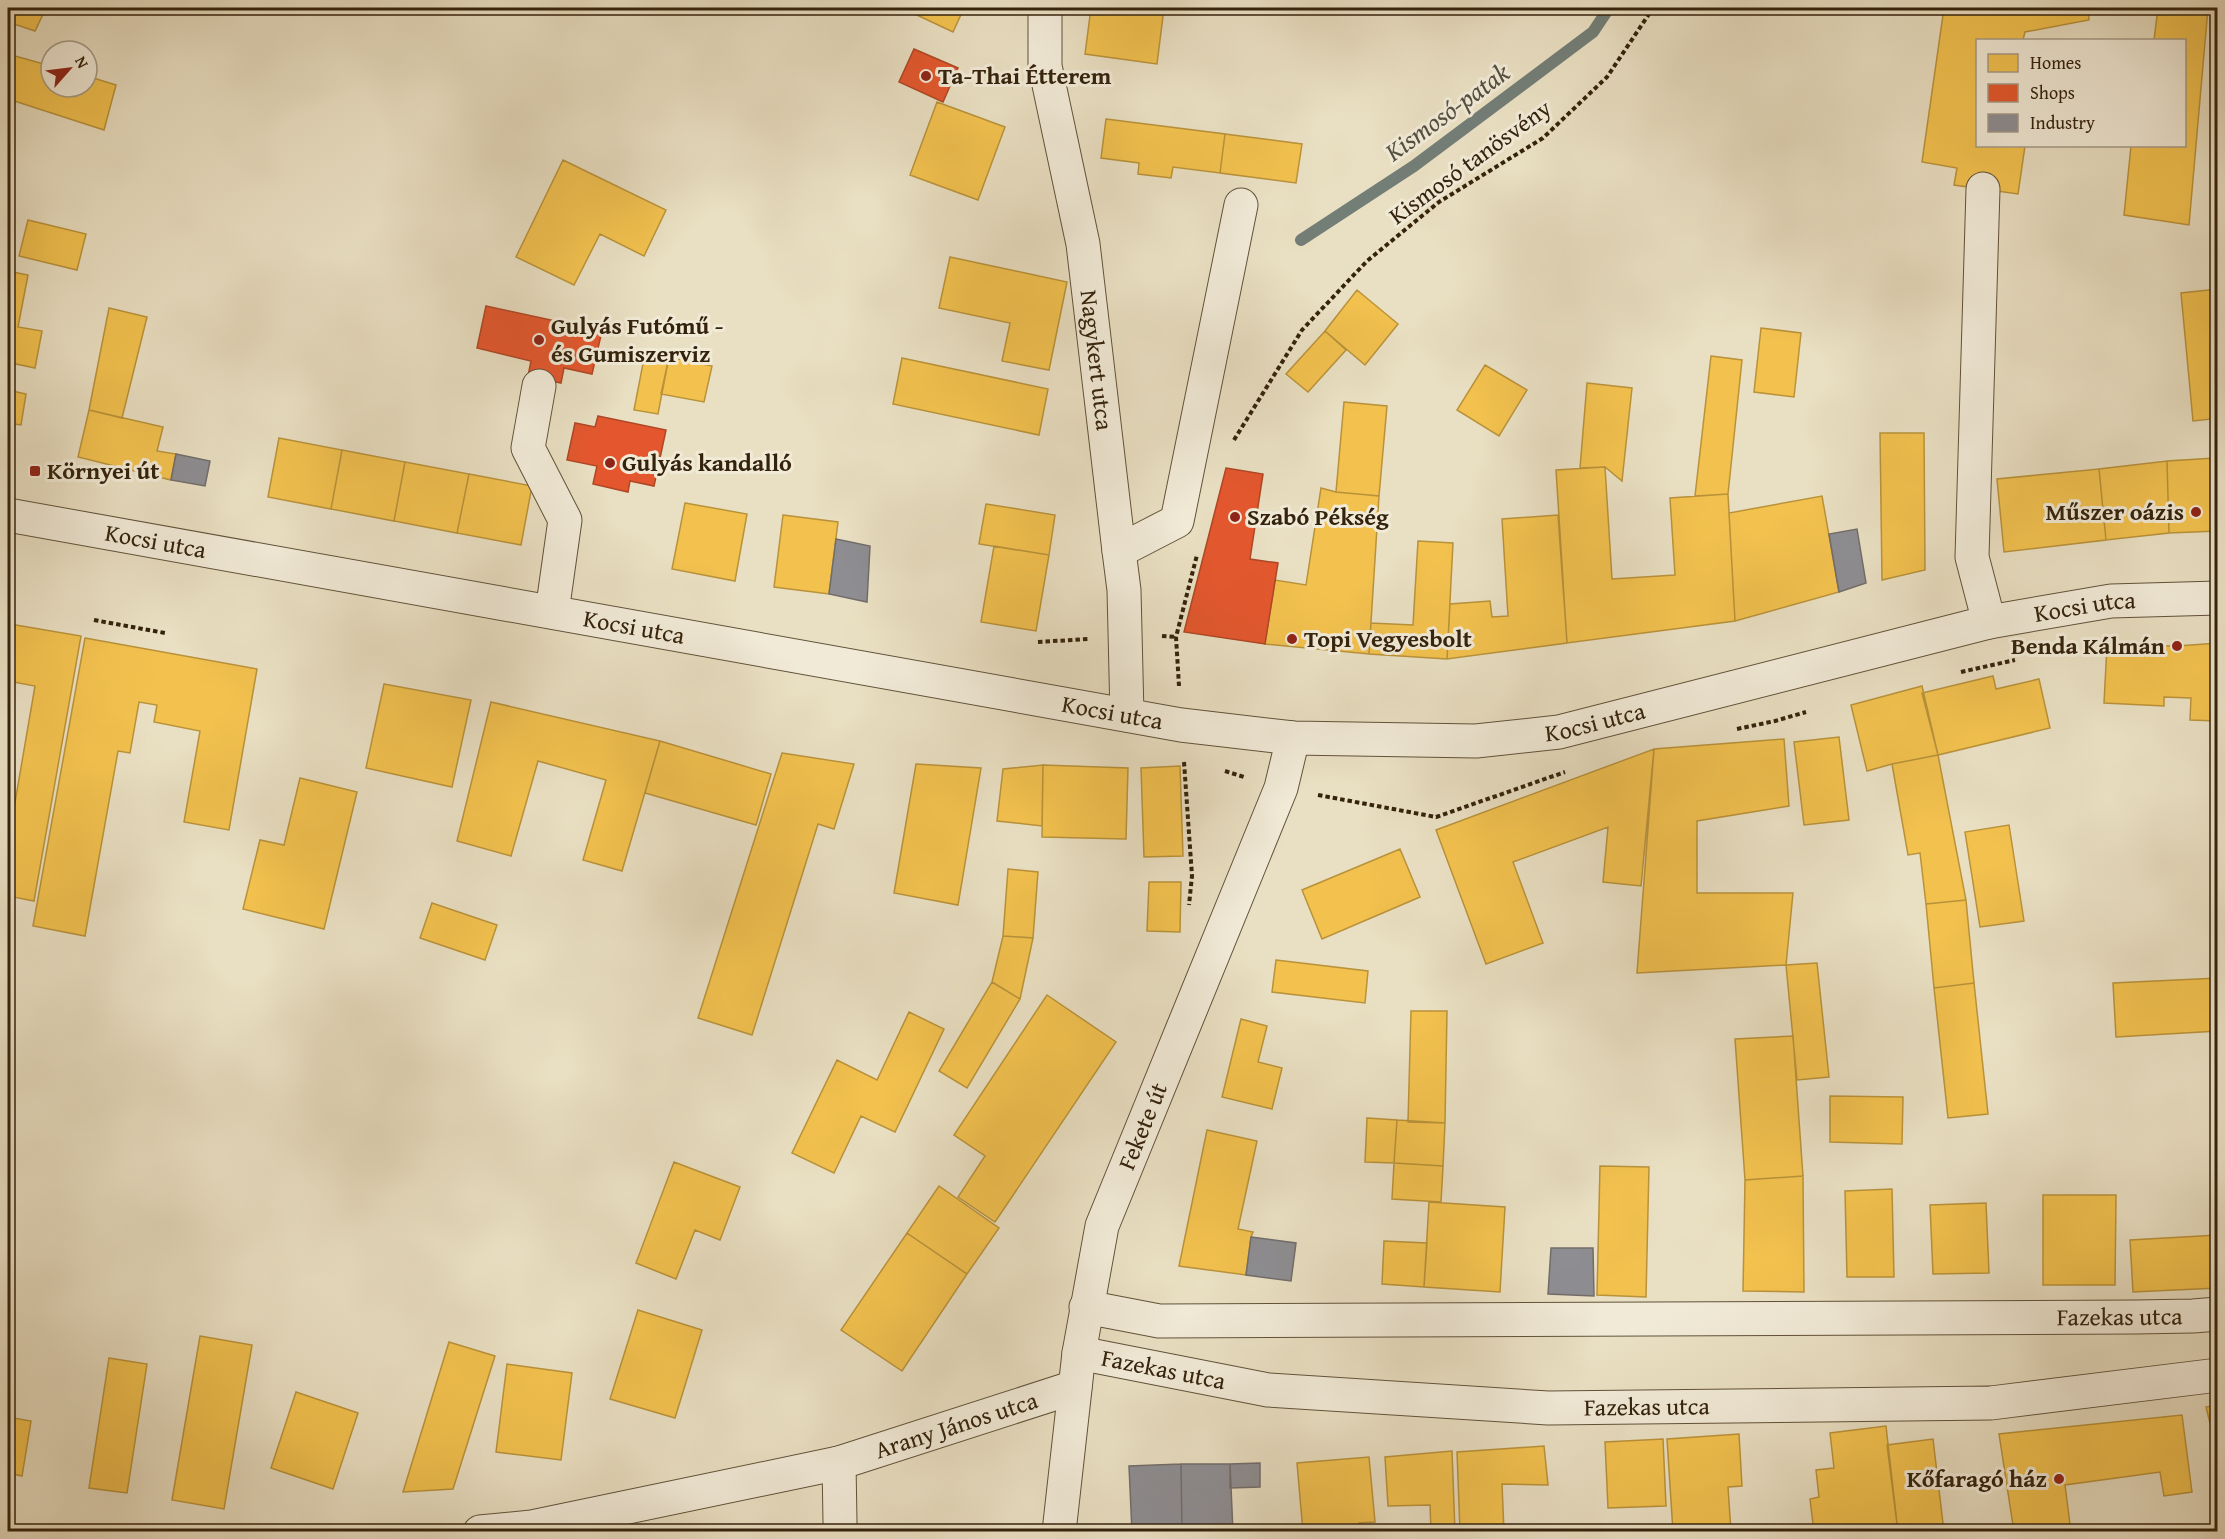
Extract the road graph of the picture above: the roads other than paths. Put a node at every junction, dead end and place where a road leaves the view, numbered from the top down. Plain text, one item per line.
1 (1045, 8) edge
2 (1983, 189) dead end
3 (1241, 205) dead end
4 (539, 386) dead end
5 (8, 515) edge
6 (1119, 551) junction
7 (2217, 598) edge
8 (552, 612) junction
9 (1989, 622) junction
10 (1127, 715) junction
11 (1293, 738) junction
12 (1086, 1307) junction
13 (2217, 1314) edge
14 (1079, 1353) junction
15 (2217, 1375) edge
16 (1075, 1387) junction
17 (839, 1463) junction
18 (840, 1522) dead end
19 (480, 1532) edge
20 (1059, 1532) edge

1 - 6 street, Nagykert utca
2 - 9 street
3 - 6 street
4 - 8 street
5 - 8 street, Kocsi utca
6 - 10 street, Nagykert utca
7 - 9 street, Kocsi utca
8 - 10 street, Kocsi utca
9 - 11 street, Kocsi utca
10 - 11 street, Kocsi utca
11 - 12 street, Fekete út
12 - 13 street, Fazekas utca
12 - 14 street, Fekete út
14 - 15 street, Fazekas utca
14 - 16 street, Fekete út
16 - 17 street, Arany János utca
16 - 20 street, Fekete út
17 - 18 street
17 - 19 street, Arany János utca

